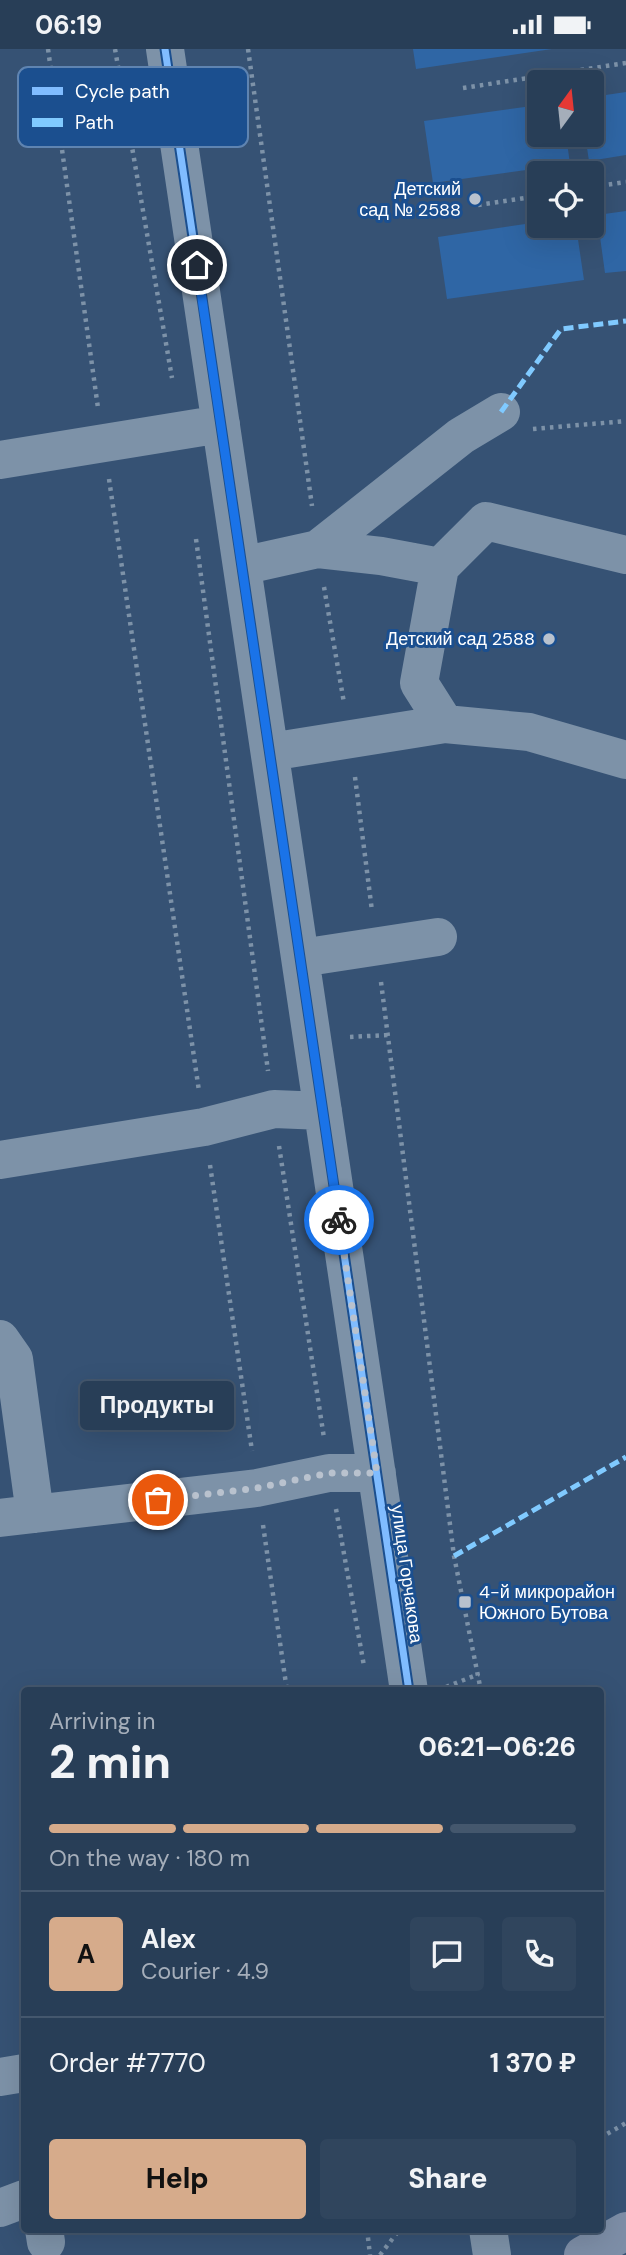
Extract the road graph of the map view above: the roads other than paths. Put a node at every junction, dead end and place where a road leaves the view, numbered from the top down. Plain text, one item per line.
1 (165, 49) edge
2 (168, 67) edge
3 (180, 147) edge
4 (501, 412) road end
5 (221, 424) junction
6 (0, 460) edge
7 (318, 549) junction
8 (626, 555) edge
9 (242, 566) junction
10 (440, 567) junction
11 (445, 724) junction
12 (270, 752) junction
13 (626, 760) edge
14 (438, 937) dead end
15 (301, 958) junction
16 (323, 1111) junction
17 (0, 1160) edge
18 (0, 1339) edge
19 (377, 1473) junction
20 (17, 1516) edge
21 (408, 1687) edge
22 (21, 2074) edge
23 (0, 2077) edge
24 (21, 2200) edge
25 (0, 2208) edge
26 (626, 2231) edge
27 (489, 2233) edge
28 (492, 2255) edge
29 (583, 2255) edge

1 - 2 street, улица Горчакова
3 - 5 street, улица Горчакова
4 - 7 street
5 - 6 street
5 - 9 street, улица Горчакова
7 - 9 street
7 - 10 street
8 - 10 street
9 - 12 street, улица Горчакова
10 - 11 street
11 - 12 street
11 - 13 street
12 - 15 street, улица Горчакова
14 - 15 street
15 - 16 street, улица Горчакова
16 - 17 street
16 - 19 street, улица Горчакова
18 - 20 street
19 - 20 street
19 - 21 street, улица Горчакова
22 - 23 street
24 - 25 street
26 - 29 main road
27 - 28 street

